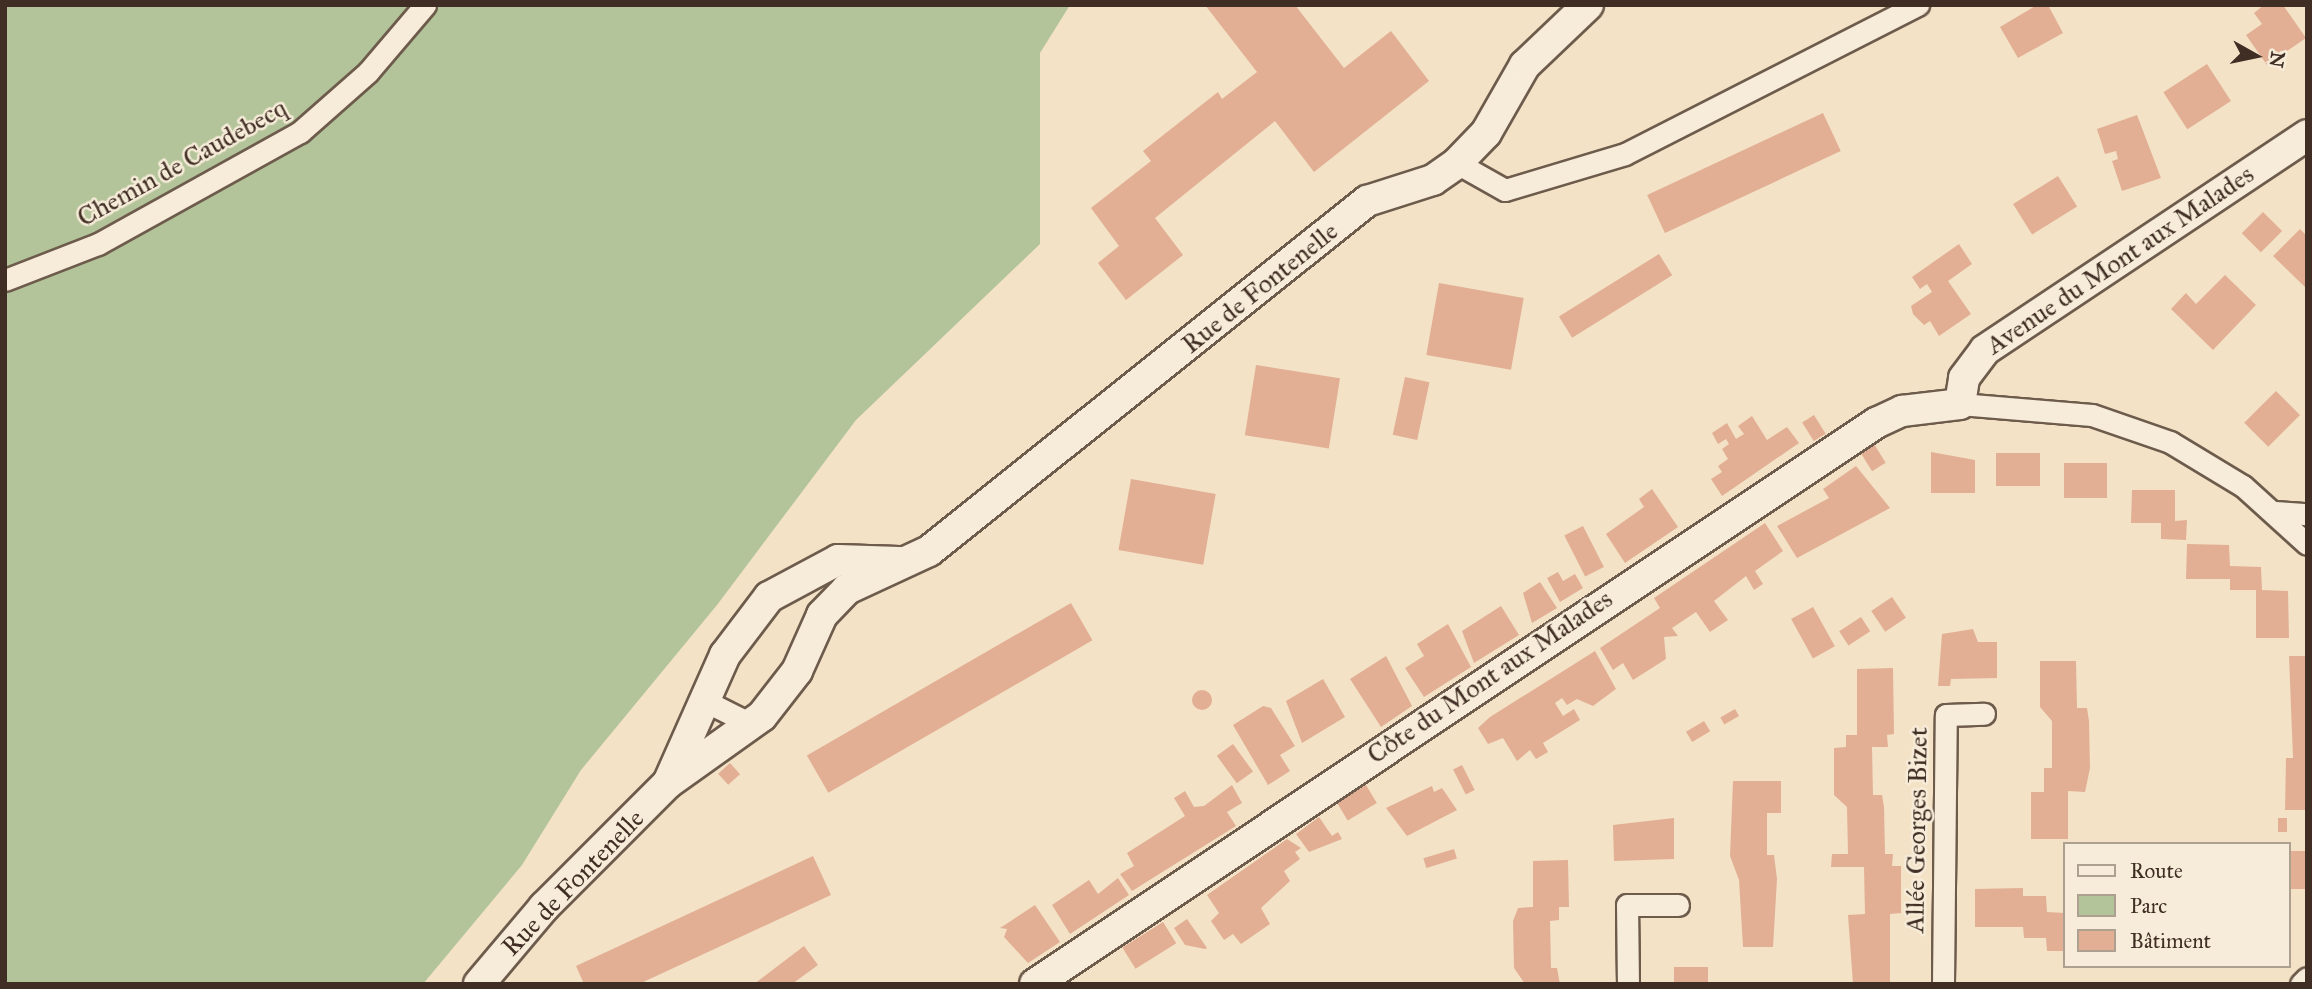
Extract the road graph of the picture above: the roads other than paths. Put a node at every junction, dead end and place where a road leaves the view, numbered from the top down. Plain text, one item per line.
1 (425, 5) edge
2 (1588, 5) edge
3 (1918, 5) edge
4 (2307, 135) edge
5 (1457, 163) junction
6 (5, 280) edge
7 (1960, 404) junction
8 (2276, 512) junction
9 (2307, 514) edge
10 (2307, 544) edge
11 (911, 563) junction
12 (703, 699) junction
13 (1984, 714) dead end
14 (751, 724) junction
15 (668, 783) junction
16 (1678, 905) dead end
17 (2307, 978) edge
18 (479, 984) edge
19 (1035, 984) edge
20 (1628, 984) edge
21 (1942, 984) edge
22 (2301, 984) edge

1 - 6 street, Chemin de Caudebecq
2 - 5 street, Rue de Fontenelle
3 - 5 street
4 - 7 street, Avenue du Mont aux Malades
5 - 11 street, Rue de Fontenelle
7 - 8 street
7 - 19 street, Côte du Mont aux Malades
8 - 9 street
8 - 10 street
11 - 12 street, Rue de Fontenelle
11 - 14 street, Rue de Fontenelle
12 - 14 street
12 - 15 street, Rue de Fontenelle
13 - 21 street, Allée Georges Bizet
14 - 15 street, Rue de Fontenelle
15 - 18 street, Rue de Fontenelle
16 - 20 street
17 - 22 street

